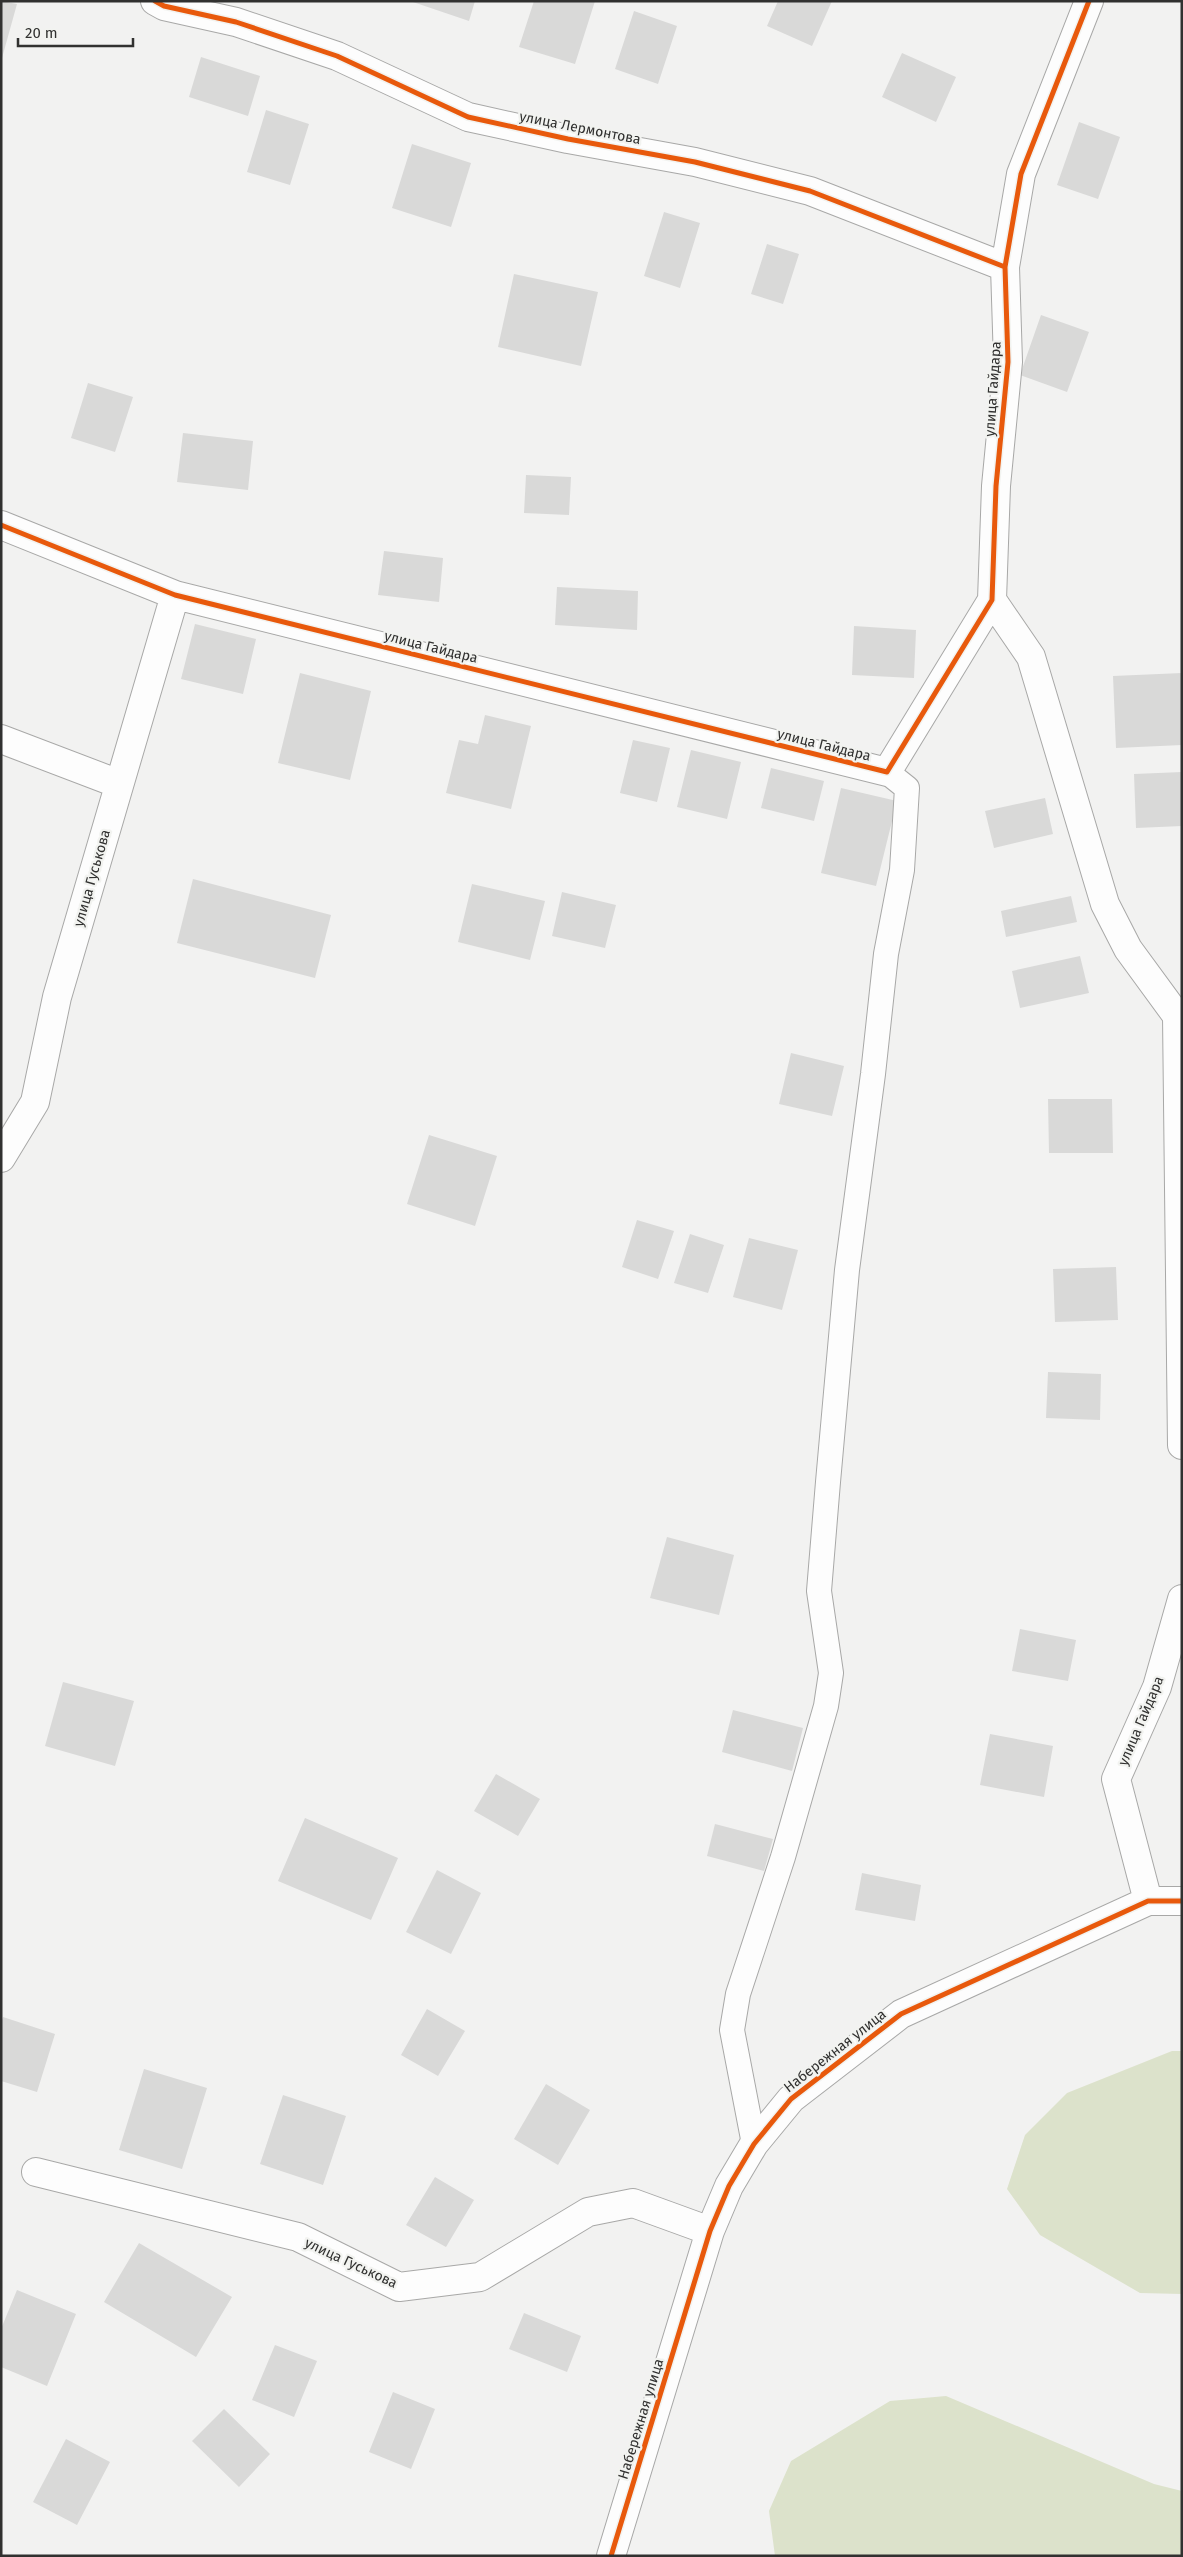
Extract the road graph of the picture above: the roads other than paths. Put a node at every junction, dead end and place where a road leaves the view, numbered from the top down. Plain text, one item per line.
1 (155, 1) edge
2 (1088, 1) edge
3 (1005, 268) junction
4 (1, 525) edge
5 (175, 595) junction
6 (992, 600) junction
7 (1, 739) edge
8 (887, 772) junction
9 (119, 784) junction
10 (1180, 1015) edge
11 (1, 1158) edge
12 (1182, 1445) edge
13 (1182, 1600) edge
14 (1148, 1901) junction
15 (1182, 1901) edge
16 (754, 2144) junction
17 (36, 2172) dead end
18 (710, 2231) junction
19 (611, 2556) edge

1 - 3 street, улица Лермонтова
2 - 3 street, улица Гайдара
3 - 6 street, улица Гайдара
4 - 5 street, улица Гайдара
5 - 8 street, улица Гайдара
5 - 9 street, улица Гуськова
6 - 8 street, улица Гайдара
6 - 10 street
7 - 9 street
8 - 16 lane
9 - 11 street, улица Гуськова
10 - 12 street
13 - 14 street, улица Гайдара
14 - 15 street, Набережная улица
14 - 16 street, Набережная улица
16 - 18 street, Набережная улица
17 - 18 street, улица Гуськова
18 - 19 street, Набережная улица

